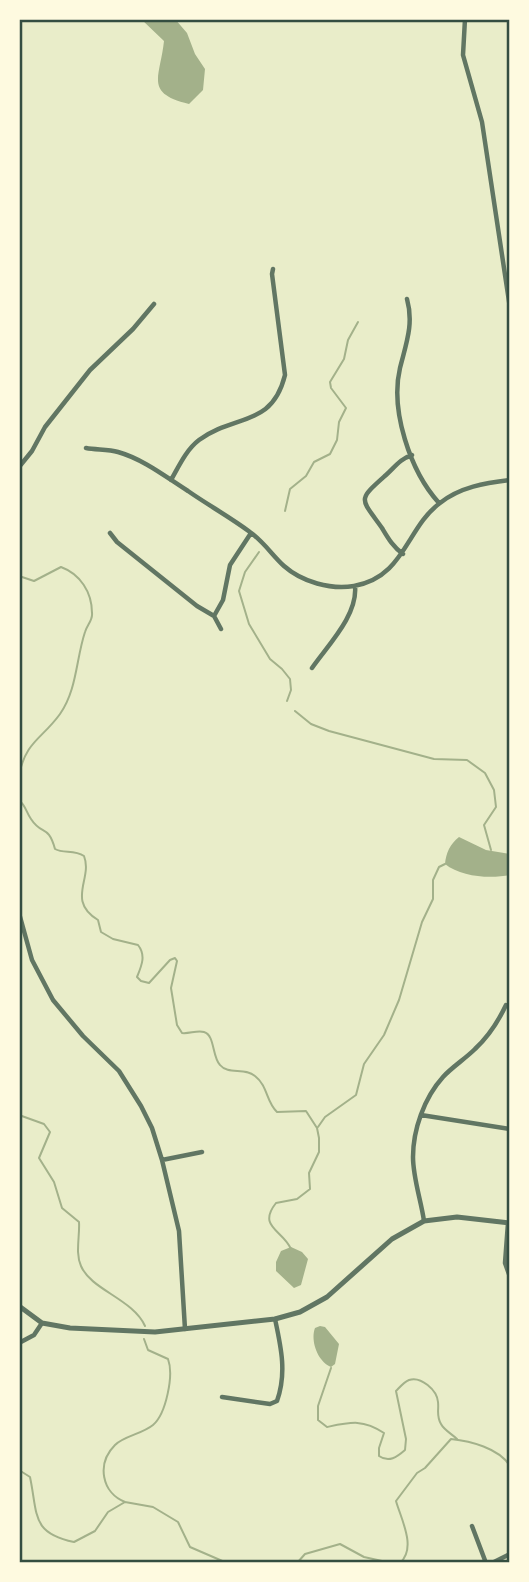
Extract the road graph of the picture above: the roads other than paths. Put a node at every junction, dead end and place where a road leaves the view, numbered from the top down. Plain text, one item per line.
1 (465, 19) edge
2 (273, 269) dead end
3 (407, 299) dead end
4 (154, 304) dead end
5 (510, 308) edge
6 (86, 449) dead end
7 (412, 455) junction
8 (19, 467) edge
9 (170, 480) junction
10 (510, 480) edge
11 (439, 503) junction
12 (110, 533) dead end
13 (251, 533) junction
14 (403, 554) junction
15 (355, 586) junction
16 (214, 616) junction
17 (221, 629) dead end
18 (312, 668) dead end
19 (19, 914) edge
20 (506, 1005) dead end
21 (421, 1115) junction
22 (510, 1129) edge
23 (202, 1152) dead end
24 (162, 1160) junction
25 (424, 1221) junction
26 (509, 1223) edge
27 (510, 1278) edge
28 (19, 1307) edge
29 (275, 1319) junction
30 (42, 1323) junction
31 (185, 1329) junction
32 (19, 1343) edge
33 (222, 1397) dead end
34 (472, 1526) dead end
35 (510, 1554) edge
36 (486, 1563) edge
37 (492, 1563) edge

1 - 5 street
2 - 9 street
3 - 7 street
4 - 8 street
6 - 9 street
7 - 11 street
7 - 14 street
9 - 13 street
10 - 11 street
11 - 14 street
12 - 16 street
13 - 15 street
13 - 16 street
14 - 15 street
15 - 18 street
16 - 17 street
19 - 24 street
20 - 21 street
21 - 22 street
21 - 25 street
23 - 24 street
24 - 31 street
25 - 26 street
25 - 29 street
26 - 27 street
28 - 30 street
29 - 31 street
29 - 33 street
30 - 31 street
30 - 32 street
34 - 36 street
35 - 37 street

